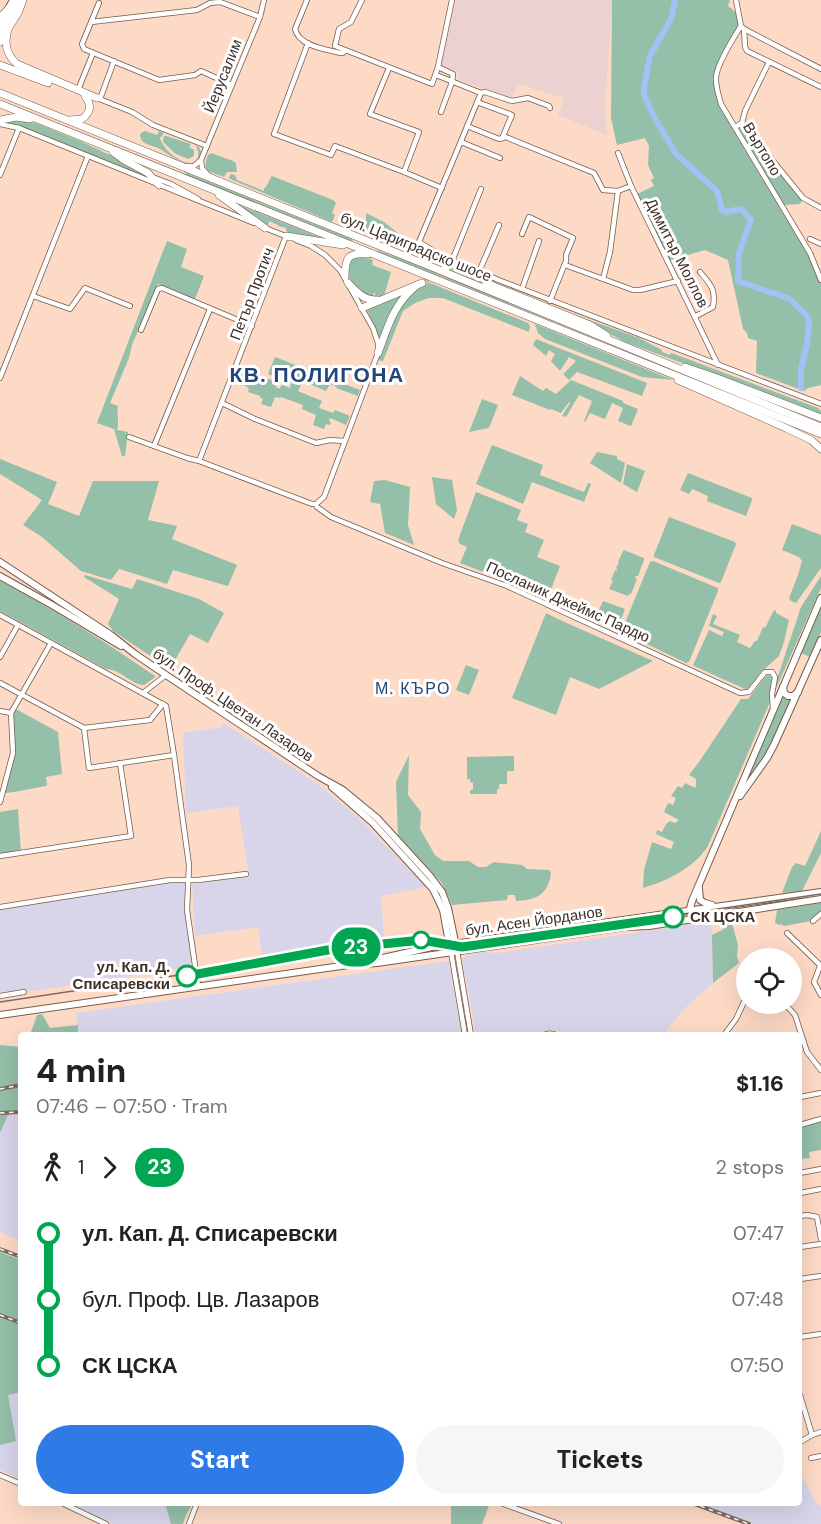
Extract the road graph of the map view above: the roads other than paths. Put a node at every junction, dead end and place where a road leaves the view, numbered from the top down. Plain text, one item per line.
1 (21, 0) edge
2 (264, 0) edge
3 (307, 0) edge
4 (362, 0) edge
5 (452, 0) edge
6 (736, 0) edge
7 (12, 3) edge
8 (99, 3) dead end
9 (260, 17) junction
10 (0, 18) edge
11 (91, 22) junction
12 (0, 24) edge
13 (742, 28) junction
14 (8, 29) junction
15 (0, 32) edge
16 (0, 42) edge
17 (308, 43) junction
18 (345, 51) junction
19 (93, 53) junction
20 (114, 61) junction
21 (770, 62) junction
22 (0, 65) edge
23 (438, 67) junction
24 (389, 68) junction
25 (821, 69) edge
26 (436, 75) junction
27 (452, 82) junction
28 (232, 85) junction
29 (821, 87) edge
30 (78, 90) junction
31 (0, 91) edge
32 (481, 93) junction
33 (85, 96) junction
34 (98, 99) junction
35 (477, 102) junction
36 (0, 104) edge
37 (550, 108) dead end
38 (441, 112) dead end
39 (62, 118) junction
40 (42, 120) junction
41 (0, 122) edge
42 (742, 123) junction
43 (467, 126) junction
44 (735, 127) junction
45 (19, 128) junction
46 (503, 137) junction
47 (461, 142) junction
48 (103, 145) junction
49 (207, 146) junction
50 (618, 153) dead end
51 (88, 156) junction
52 (500, 158) dead end
53 (201, 160) junction
54 (180, 166) junction
55 (404, 172) junction
56 (134, 174) junction
57 (0, 175) edge
58 (152, 177) junction
59 (213, 179) junction
60 (159, 185) junction
61 (631, 186) junction
62 (210, 188) junction
63 (442, 188) junction
64 (481, 189) dead end
65 (618, 191) junction
66 (204, 203) junction
67 (821, 208) edge
68 (499, 225) dead end
69 (265, 228) junction
70 (522, 234) dead end
71 (286, 236) junction
72 (810, 239) dead end
73 (539, 241) dead end
74 (821, 244) edge
75 (356, 247) junction
76 (376, 255) junction
77 (452, 261) junction
78 (565, 265) junction
79 (432, 267) junction
80 (479, 272) junction
81 (700, 272) dead end
82 (603, 279) junction
83 (346, 280) junction
84 (821, 280) edge
85 (678, 281) junction
86 (486, 283) tunnel mouth
87 (522, 289) junction
88 (33, 296) junction
89 (380, 300) junction
90 (550, 301) junction
91 (130, 306) dead end
92 (362, 308) junction
93 (210, 309) junction
94 (696, 316) junction
95 (252, 327) junction
96 (141, 330) dead end
97 (624, 346) junction
98 (378, 353) junction
99 (656, 363) junction
100 (718, 365) junction
101 (0, 378) edge
102 (222, 403) junction
103 (821, 406) edge
104 (766, 408) junction
105 (821, 418) edge
106 (821, 427) edge
107 (821, 434) edge
108 (129, 437) dead end
109 (344, 441) junction
110 (154, 446) junction
111 (821, 449) edge
112 (199, 461) junction
113 (317, 507) dead end
114 (0, 562) edge
115 (0, 576) edge
116 (821, 598) edge
117 (0, 615) edge
118 (18, 625) junction
119 (821, 640) edge
120 (51, 643) junction
121 (135, 654) junction
122 (0, 657) edge
123 (166, 675) junction
124 (0, 683) edge
125 (783, 686) junction
126 (143, 693) junction
127 (798, 693) junction
128 (22, 695) junction
129 (163, 704) junction
130 (774, 705) junction
131 (0, 711) edge
132 (11, 713) junction
133 (84, 728) junction
134 (174, 755) junction
135 (120, 763) junction
136 (0, 802) edge
137 (733, 806) junction
138 (0, 856) edge
139 (246, 874) dead end
140 (189, 880) junction
141 (699, 884) junction
142 (821, 892) edge
143 (821, 899) edge
144 (719, 905) junction
145 (0, 907) edge
146 (689, 910) junction
147 (821, 914) edge
148 (689, 919) junction
149 (813, 921) dead end
150 (786, 933) dead end
151 (453, 948) junction
152 (821, 966) edge
153 (198, 986) junction
154 (24, 992) dead end
155 (821, 995) edge
156 (0, 996) edge
157 (738, 1014) edge
158 (794, 1014) edge
159 (0, 1015) edge
160 (465, 1032) edge
161 (470, 1032) edge
162 (725, 1032) edge
163 (801, 1032) edge
164 (802, 1037) edge
165 (807, 1052) junction
166 (802, 1053) edge
167 (821, 1070) edge
168 (821, 1093) edge
169 (802, 1097) edge
170 (821, 1119) edge
171 (802, 1124) edge
172 (821, 1169) edge
173 (802, 1173) edge
174 (821, 1189) edge
175 (802, 1193) edge
176 (802, 1216) edge
177 (821, 1239) edge
178 (821, 1244) edge
179 (802, 1247) edge
180 (821, 1276) edge
181 (802, 1279) edge
182 (821, 1334) edge
183 (802, 1337) edge
184 (802, 1402) edge
185 (820, 1433) edge
186 (812, 1435) junction
187 (821, 1440) edge
188 (802, 1441) edge
189 (821, 1456) edge
190 (811, 1458) dead end
191 (0, 1474) edge
192 (18, 1483) edge
193 (68, 1506) edge
194 (196, 1506) edge
195 (509, 1506) edge
196 (106, 1524) edge
197 (189, 1524) edge
198 (560, 1524) edge

1 - 14 highway
1 - 15 main road
2 - 9 street, Йерусалим
3 - 17 street
4 - 18 street
5 - 23 street
6 - 13 street
7 - 10 highway
7 - 12 main road
8 - 11 street
9 - 11 street
9 - 28 street, Йерусалим
11 - 19 street
13 - 21 street
13 - 25 street
13 - 44 street, Въртопо
14 - 16 highway
14 - 30 highway
17 - 18 street
17 - 55 street
18 - 24 street
19 - 20 street
19 - 30 street
20 - 28 street
20 - 34 street
21 - 29 street
21 - 42 street
22 - 33 highway
23 - 26 street
23 - 27 street
24 - 26 street
24 - 55 street
26 - 27 street
27 - 32 street
27 - 38 street
28 - 49 street, Йерусалим
30 - 34 highway
31 - 39 highway, бул. Цариградско шосе
32 - 35 street
32 - 37 street
33 - 34 highway
33 - 39 highway
34 - 49 street
35 - 43 street
35 - 46 street
36 - 40 highway, бул. Цариградско шосе
39 - 54 highway, бул. Цариградско шосе
40 - 41 highway
40 - 48 highway, бул. Цариградско шосе
41 - 45 street
42 - 44 street
42 - 67 street
43 - 46 street
43 - 47 street
44 - 84 street, Въртопо
45 - 51 street
45 - 57 street
46 - 65 street
47 - 52 street
47 - 63 street
48 - 58 highway
48 - 62 highway, бул. Цариградско шосе
49 - 53 street, Йерусалим
50 - 61 street
51 - 56 street
51 - 88 street
53 - 54 street
53 - 59 street
54 - 59 highway, бул. Цариградско шосе
55 - 63 street
56 - 58 street
56 - 60 street
58 - 60 highway
58 - 66 street
59 - 79 highway, бул. Цариградско шосе
60 - 66 street
61 - 65 street, Димитър Моллов
61 - 85 street, Димитър Моллов
62 - 69 highway
62 - 75 highway, бул. Цариградско шосе
63 - 77 street, бул. Цариградско шосе
64 - 77 street
65 - 82 street
66 - 69 street
68 - 80 street
69 - 71 street
70 - 78 street
71 - 75 highway
71 - 83 street
71 - 95 street, Петър Протич
72 - 74 street
73 - 87 street
75 - 76 highway, бул. Цариградско шосе
76 - 83 highway
76 - 99 highway, бул. Цариградско шосе
77 - 79 street
77 - 80 street, бул. Цариградско шосе
78 - 82 street
78 - 90 street
79 - 97 highway, бул. Цариградско шосе
80 - 87 street, бул. Цариградско шосе
81 - 94 street
82 - 85 street
83 - 89 highway
83 - 92 street
85 - 94 street, Димитър Моллов
86 - 97 highway
87 - 90 street, бул. Цариградско шосе
88 - 91 street
88 - 101 street
89 - 92 highway
89 - 98 highway
90 - 100 street, бул. Цариградско шосе
92 - 98 street
93 - 95 street
93 - 96 street
93 - 110 street
94 - 100 street, Димитър Моллов
95 - 102 street, Петър Протич
97 - 99 highway, бул. Цариградско шосе
98 - 109 street
99 - 104 highway, бул. Цариградско шосе
99 - 105 highway
99 - 111 highway
100 - 103 street, бул. Цариградско шосе
102 - 109 street
102 - 112 street, Петър Протич
104 - 106 highway, бул. Цариградско шосе
104 - 107 highway, бул. Цариградско шосе
108 - 110 street
109 - 112 street
110 - 112 street
113 - 130 street, Посланик Джеймс Пардю
114 - 121 main road, бул. Проф. Цветан Лазаров
115 - 121 main road, бул. Проф. Цветан Лазаров
116 - 125 main road
117 - 118 street
118 - 120 street
118 - 122 street
119 - 127 main road
120 - 126 street
120 - 128 street
121 - 123 main road, бул. Проф. Цветан Лазаров
123 - 126 street
123 - 151 main road, бул. Проф. Цветан Лазаров
124 - 128 street
125 - 127 main road
125 - 130 main road
126 - 129 street
127 - 137 main road
128 - 132 street
128 - 133 street
129 - 133 street
129 - 134 street
130 - 137 main road
131 - 132 street
132 - 136 street
133 - 135 street
134 - 135 street
134 - 140 street
135 - 138 street
137 - 141 main road
139 - 140 street
140 - 145 street
140 - 153 street
141 - 144 main road
141 - 146 main road
142 - 144 main road, бул. Асен Йорданов
143 - 148 main road, бул. Асен Йорданов
144 - 146 main road, бул. Асен Йорданов
146 - 148 main road
146 - 151 main road, бул. Асен Йорданов
147 - 149 street
148 - 151 main road, бул. Асен Йорданов
150 - 152 street
151 - 153 main road, бул. Асен Йорданов
151 - 160 street, бул. Проф. Цветан Лазаров
151 - 161 street, бул. Проф. Цветан Лазаров
152 - 155 street
153 - 159 main road, бул. Асен Йорданов
154 - 156 street
157 - 162 street
158 - 163 street
164 - 165 street
165 - 166 street
165 - 167 street
168 - 169 street
170 - 171 street
172 - 173 street
174 - 175 street
176 - 177 street
178 - 179 street
180 - 181 street
182 - 183 street
184 - 186 street
185 - 186 street
185 - 187 street
186 - 188 street
189 - 190 street
191 - 192 street
193 - 196 street
194 - 197 street
195 - 198 street

